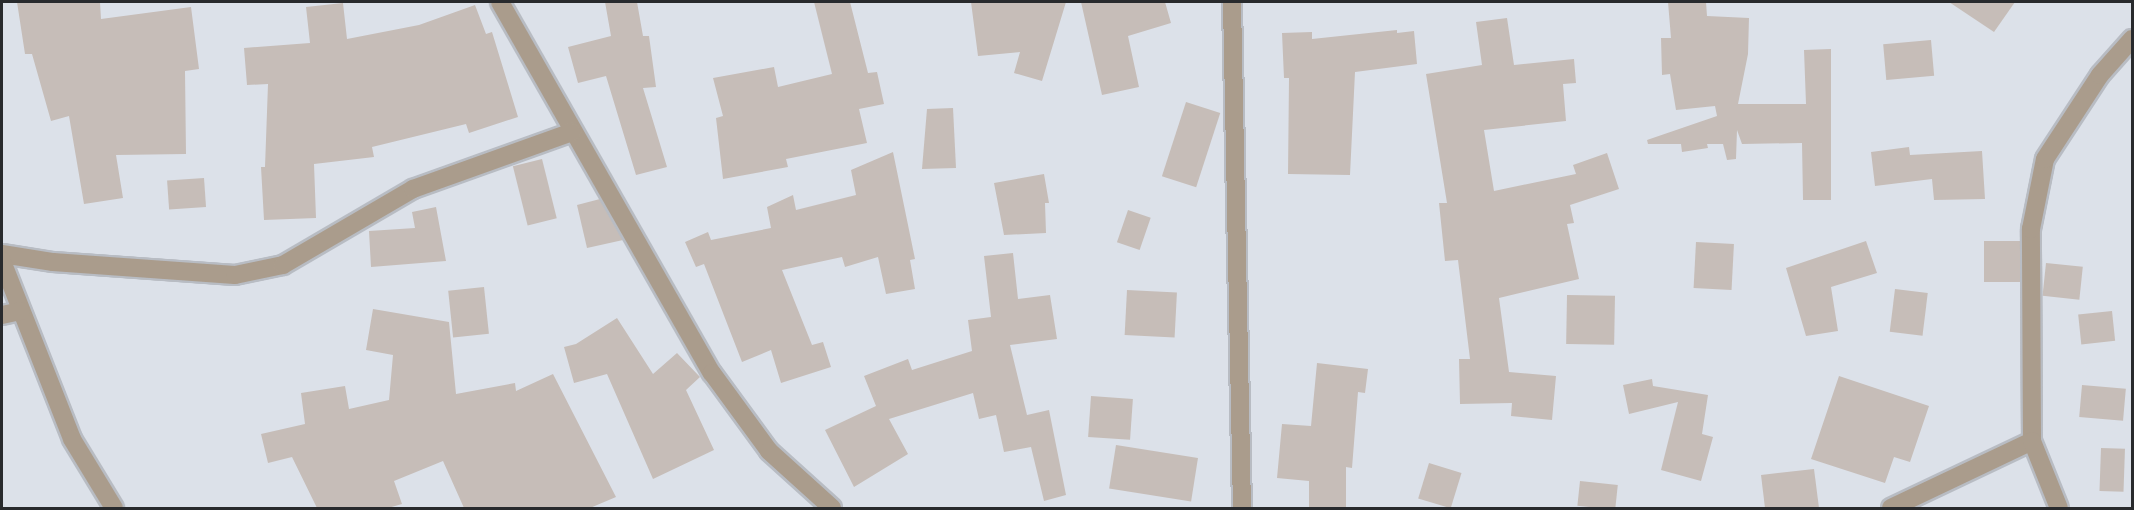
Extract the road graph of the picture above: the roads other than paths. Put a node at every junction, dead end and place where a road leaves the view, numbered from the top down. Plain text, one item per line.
1 (500, 2) edge
2 (1232, 2) edge
3 (2133, 39) edge
4 (572, 132) junction
5 (2, 254) edge
6 (2, 261) edge
7 (21, 311) junction
8 (2, 315) edge
9 (2032, 441) junction
10 (114, 508) edge
11 (832, 508) edge
12 (1242, 508) edge
13 (1891, 508) edge
14 (2059, 508) edge

1 - 4 street
2 - 12 street
3 - 9 street
4 - 5 street
4 - 11 street
6 - 7 street
7 - 8 street
7 - 10 street
9 - 13 street
9 - 14 street

